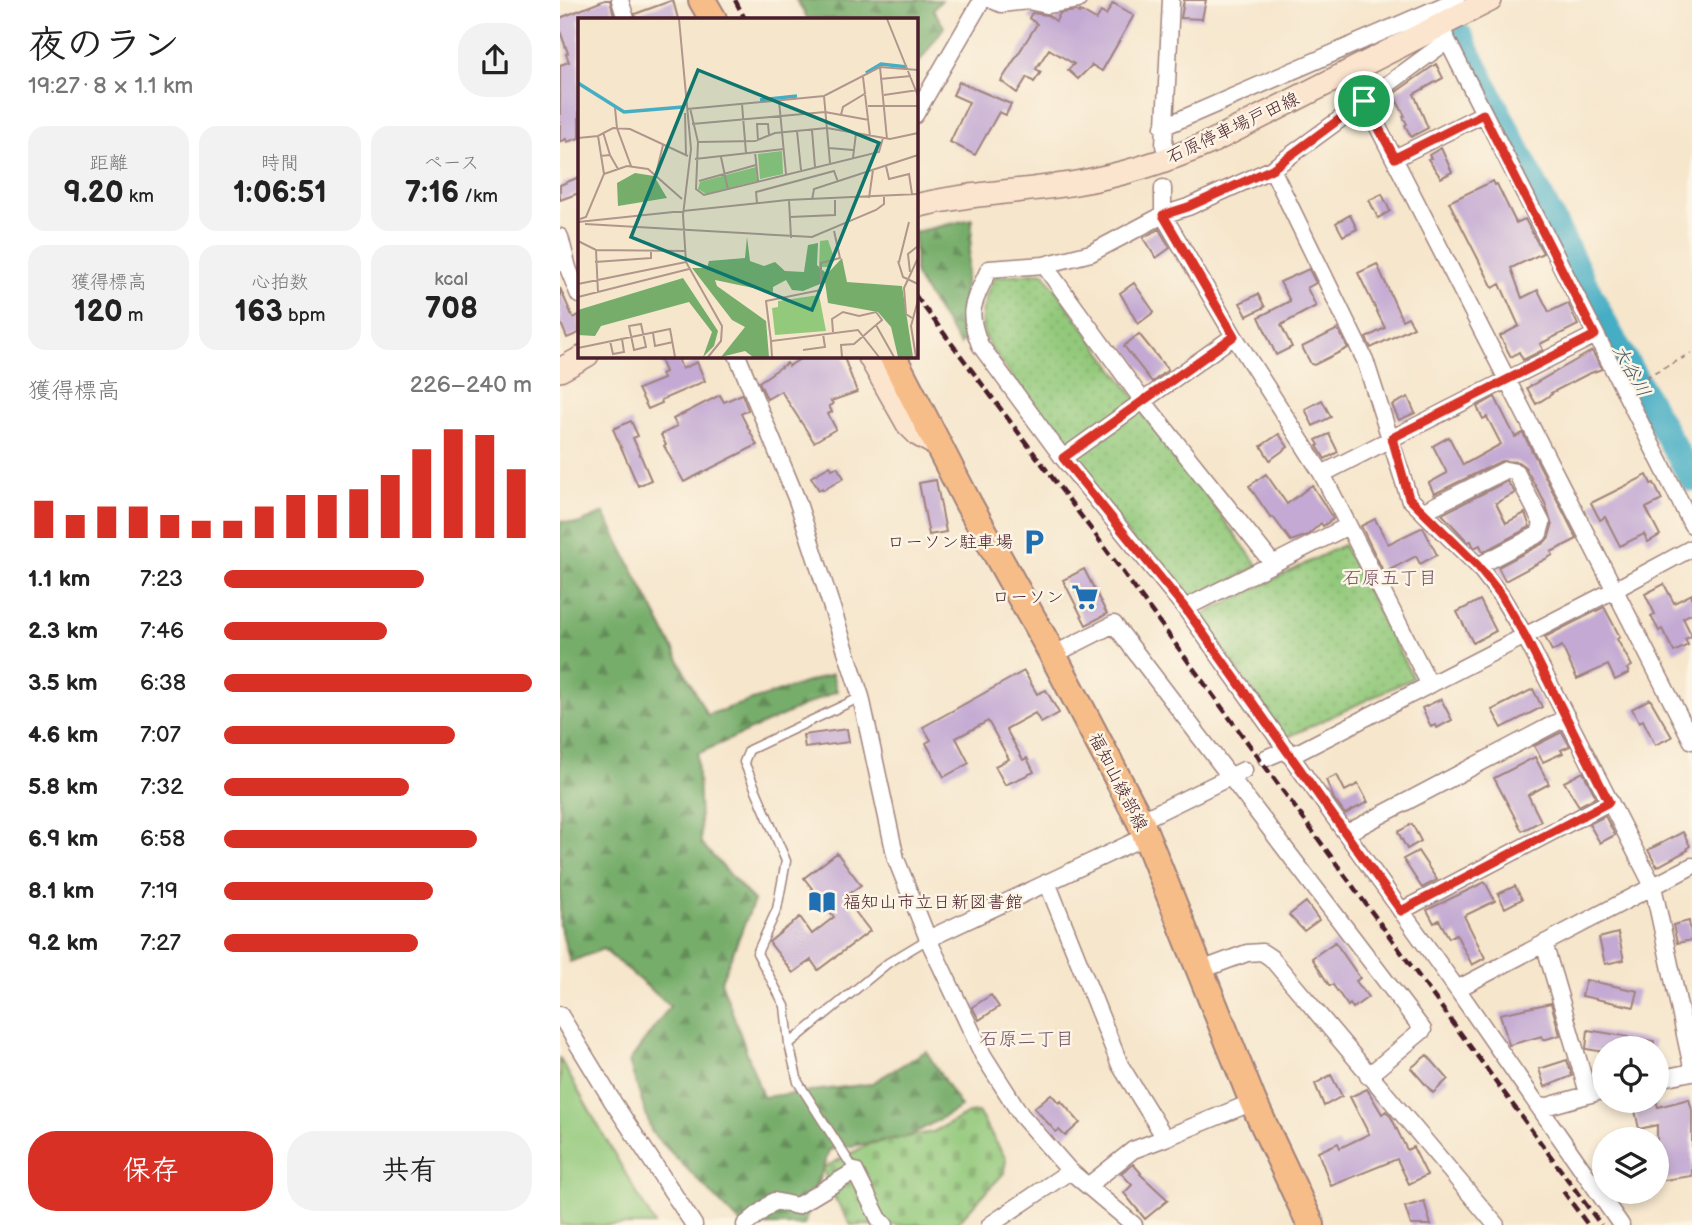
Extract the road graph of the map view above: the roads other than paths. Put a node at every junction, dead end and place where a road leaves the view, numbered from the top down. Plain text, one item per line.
1 (620, 0) edge
2 (982, 0) edge
3 (992, 0) edge
4 (1078, 0) edge
5 (1171, 0) edge
6 (1456, 0) edge
7 (1481, 1) edge
8 (626, 18) edge
9 (1443, 33) junction
10 (1362, 95) junction
11 (917, 113) edge
12 (1483, 114) junction
13 (1163, 127) junction
14 (1164, 146) dead end
15 (1395, 158) junction
16 (1272, 169) junction
17 (1164, 188) dead end
18 (917, 206) edge
19 (1163, 215) junction
20 (560, 237) edge
21 (1044, 265) junction
22 (578, 293) edge
23 (1595, 335) junction
24 (1234, 336) junction
25 (583, 357) edge
26 (738, 357) edge
27 (870, 357) edge
28 (892, 357) edge
29 (560, 370) edge
30 (1507, 379) junction
31 (1143, 401) junction
32 (1392, 438) junction
33 (940, 447) junction
34 (1063, 458) junction
35 (1322, 474) junction
36 (1424, 511) junction
37 (1692, 525) edge
38 (1348, 526) junction
39 (1692, 548) edge
40 (1273, 564) junction
41 (1478, 566) junction
42 (1616, 589) junction
43 (1185, 608) junction
44 (1525, 636) junction
45 (1054, 655) junction
46 (1430, 685) junction
47 (861, 697) junction
48 (1567, 717) junction
49 (1692, 741) edge
50 (1289, 752) junction
51 (1266, 758) dead end
52 (1237, 774) junction
53 (1609, 802) junction
54 (1143, 829) junction
55 (1347, 833) junction
56 (1692, 866) edge
57 (1047, 882) junction
58 (1653, 886) junction
59 (1401, 911) junction
60 (928, 939) junction
61 (1544, 943) junction
62 (1201, 970) junction
63 (1457, 989) junction
64 (560, 1015) edge
65 (789, 1044) junction
66 (1692, 1070) edge
67 (1368, 1076) junction
68 (1669, 1076) edge
69 (1592, 1092) edge
70 (1588, 1093) junction
71 (1253, 1102) junction
72 (1541, 1108) junction
73 (1165, 1138) junction
74 (855, 1171) junction
75 (1070, 1171) junction
76 (1089, 1185) junction
77 (694, 1225) edge
78 (745, 1225) edge
79 (885, 1225) edge
80 (990, 1225) edge
81 (1133, 1225) edge
82 (1311, 1225) edge
83 (1496, 1225) edge
84 (1621, 1225) edge

1 - 8 street
2 - 11 street
3 - 4 street
5 - 13 street
6 - 13 street
7 - 9 main road, 石原停車場戸田線
9 - 10 street
9 - 12 street
9 - 18 main road, 石原停車場戸田線
10 - 15 street
10 - 16 street
12 - 15 street
12 - 23 street
13 - 14 street
15 - 30 street
16 - 19 street
16 - 32 street
17 - 19 street
19 - 21 street
19 - 24 street
20 - 22 street
21 - 31 street
21 - 34 street
23 - 30 street
23 - 37 street
24 - 31 street
24 - 35 street
25 - 29 main road
26 - 47 street
27 - 33 main road
28 - 33 main road, 福知山綾部線
30 - 32 street
30 - 42 street
31 - 34 street
31 - 40 street
32 - 35 street
32 - 36 street
33 - 45 main road, 福知山綾部線
34 - 43 street
35 - 38 street
36 - 41 street
36 - 41 street
38 - 40 street
38 - 46 street
39 - 42 street
40 - 43 street
41 - 44 street
42 - 44 street
42 - 49 street
43 - 50 street
44 - 46 street
44 - 48 street
45 - 52 street
45 - 54 main road, 福知山綾部線
46 - 50 street
47 - 60 street
47 - 65 lane
48 - 53 street
48 - 55 street
50 - 51 street
50 - 55 street
52 - 54 street
52 - 67 street
53 - 58 street
53 - 59 street
54 - 57 street
54 - 62 main road, 福知山綾部線
55 - 59 street
56 - 58 street
57 - 60 street
57 - 73 street
58 - 61 street
58 - 66 street
59 - 63 street
60 - 65 lane
60 - 75 street
61 - 63 street
61 - 70 street
62 - 67 street
62 - 71 main road, 福知山綾部線
63 - 72 street
64 - 77 street
65 - 74 lane
66 - 68 street
67 - 83 street
69 - 70 street
70 - 72 street
71 - 73 street
71 - 82 main road, 福知山綾部線
72 - 84 street
73 - 76 street
74 - 78 street
74 - 79 street
75 - 76 street
75 - 80 street
76 - 81 street

